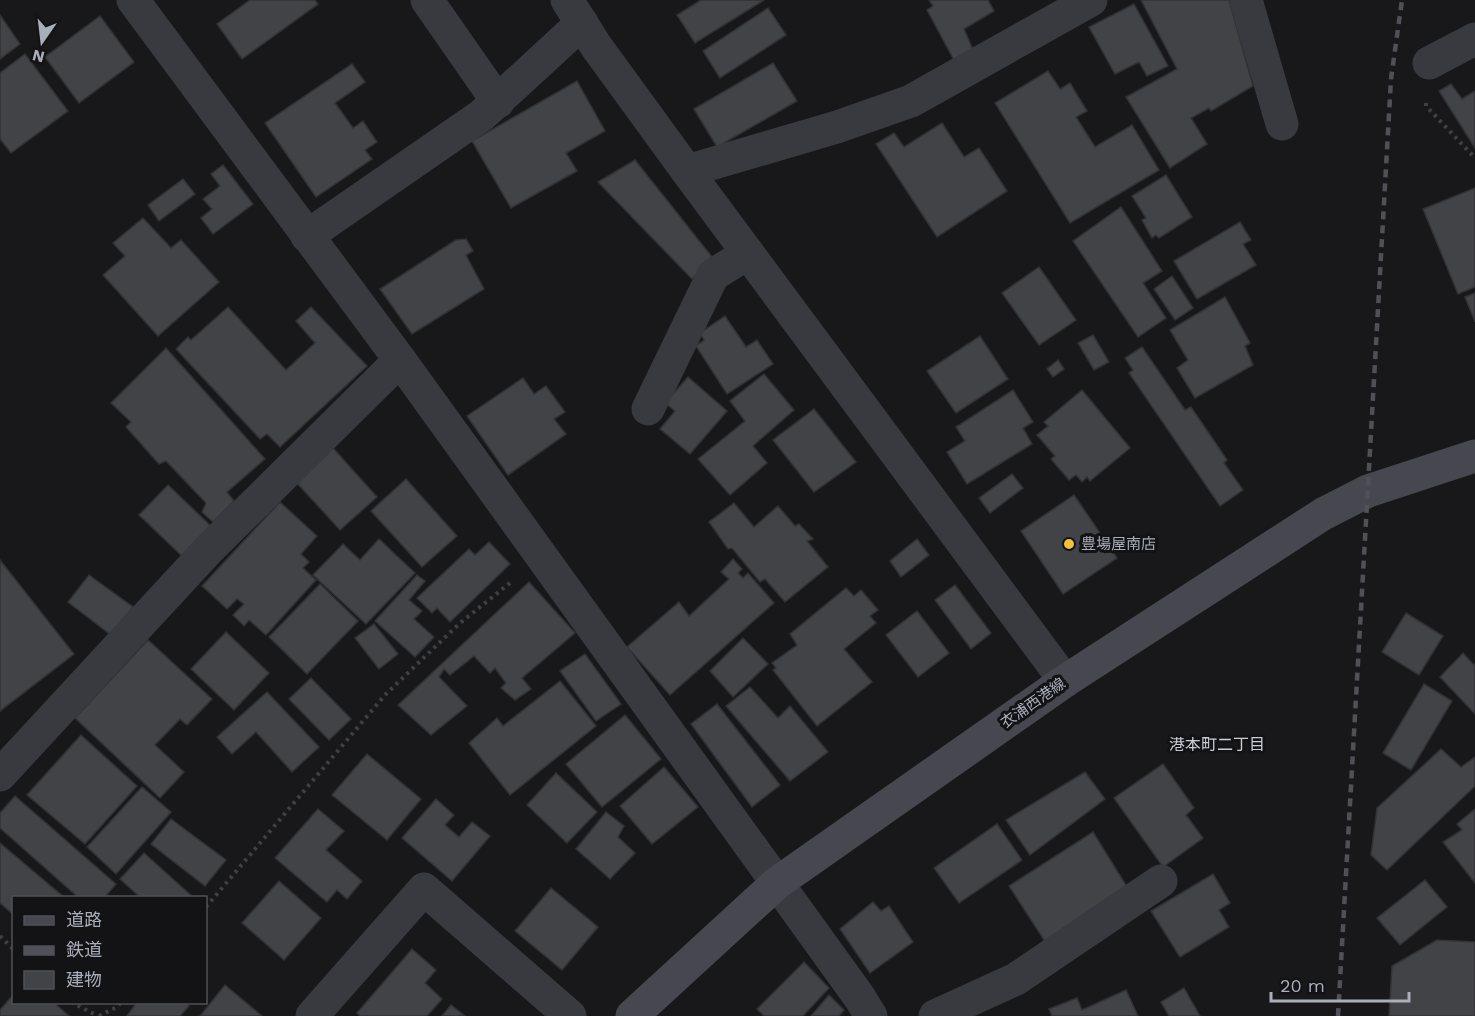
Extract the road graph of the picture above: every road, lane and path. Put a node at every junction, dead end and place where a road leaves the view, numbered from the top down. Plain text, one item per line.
1 (133, 0) edge
2 (427, 0) edge
3 (1091, 0) edge
4 (1246, 0) edge
5 (574, 12) edge
6 (1475, 39) edge
7 (1429, 63) joint
8 (498, 102) junction
9 (1282, 124) dead end
10 (1475, 158) edge
11 (687, 171) junction
12 (308, 236) junction
13 (748, 253) junction
14 (400, 360) junction
15 (648, 409) dead end
16 (1471, 464) edge
17 (542, 558) junction
18 (1065, 681) junction
19 (0, 775) edge
20 (1161, 881) dead end
21 (777, 883) junction
22 (207, 906) edge
23 (0, 936) edge
24 (12, 948) edge
25 (75, 1004) edge
26 (119, 1004) edge
27 (98, 1016) edge
28 (312, 1016) edge
29 (570, 1016) edge
30 (632, 1016) edge
31 (871, 1016) edge
32 (936, 1016) edge

1 - 12 street
2 - 8 street
3 - 11 street
4 - 9 street
5 - 8 street
5 - 11 street
6 - 7 street
7 - 10 path
8 - 12 street
11 - 13 street
12 - 14 street
13 - 15 street
13 - 18 street
14 - 17 street
14 - 19 street
16 - 18 main road, 衣浦西港線
17 - 21 street
17 - 22 path
18 - 21 main road, 衣浦西港線
20 - 32 street
21 - 30 main road, 衣浦西港線
21 - 31 street
23 - 24 path
25 - 27 path
26 - 27 path
28 - 29 street

